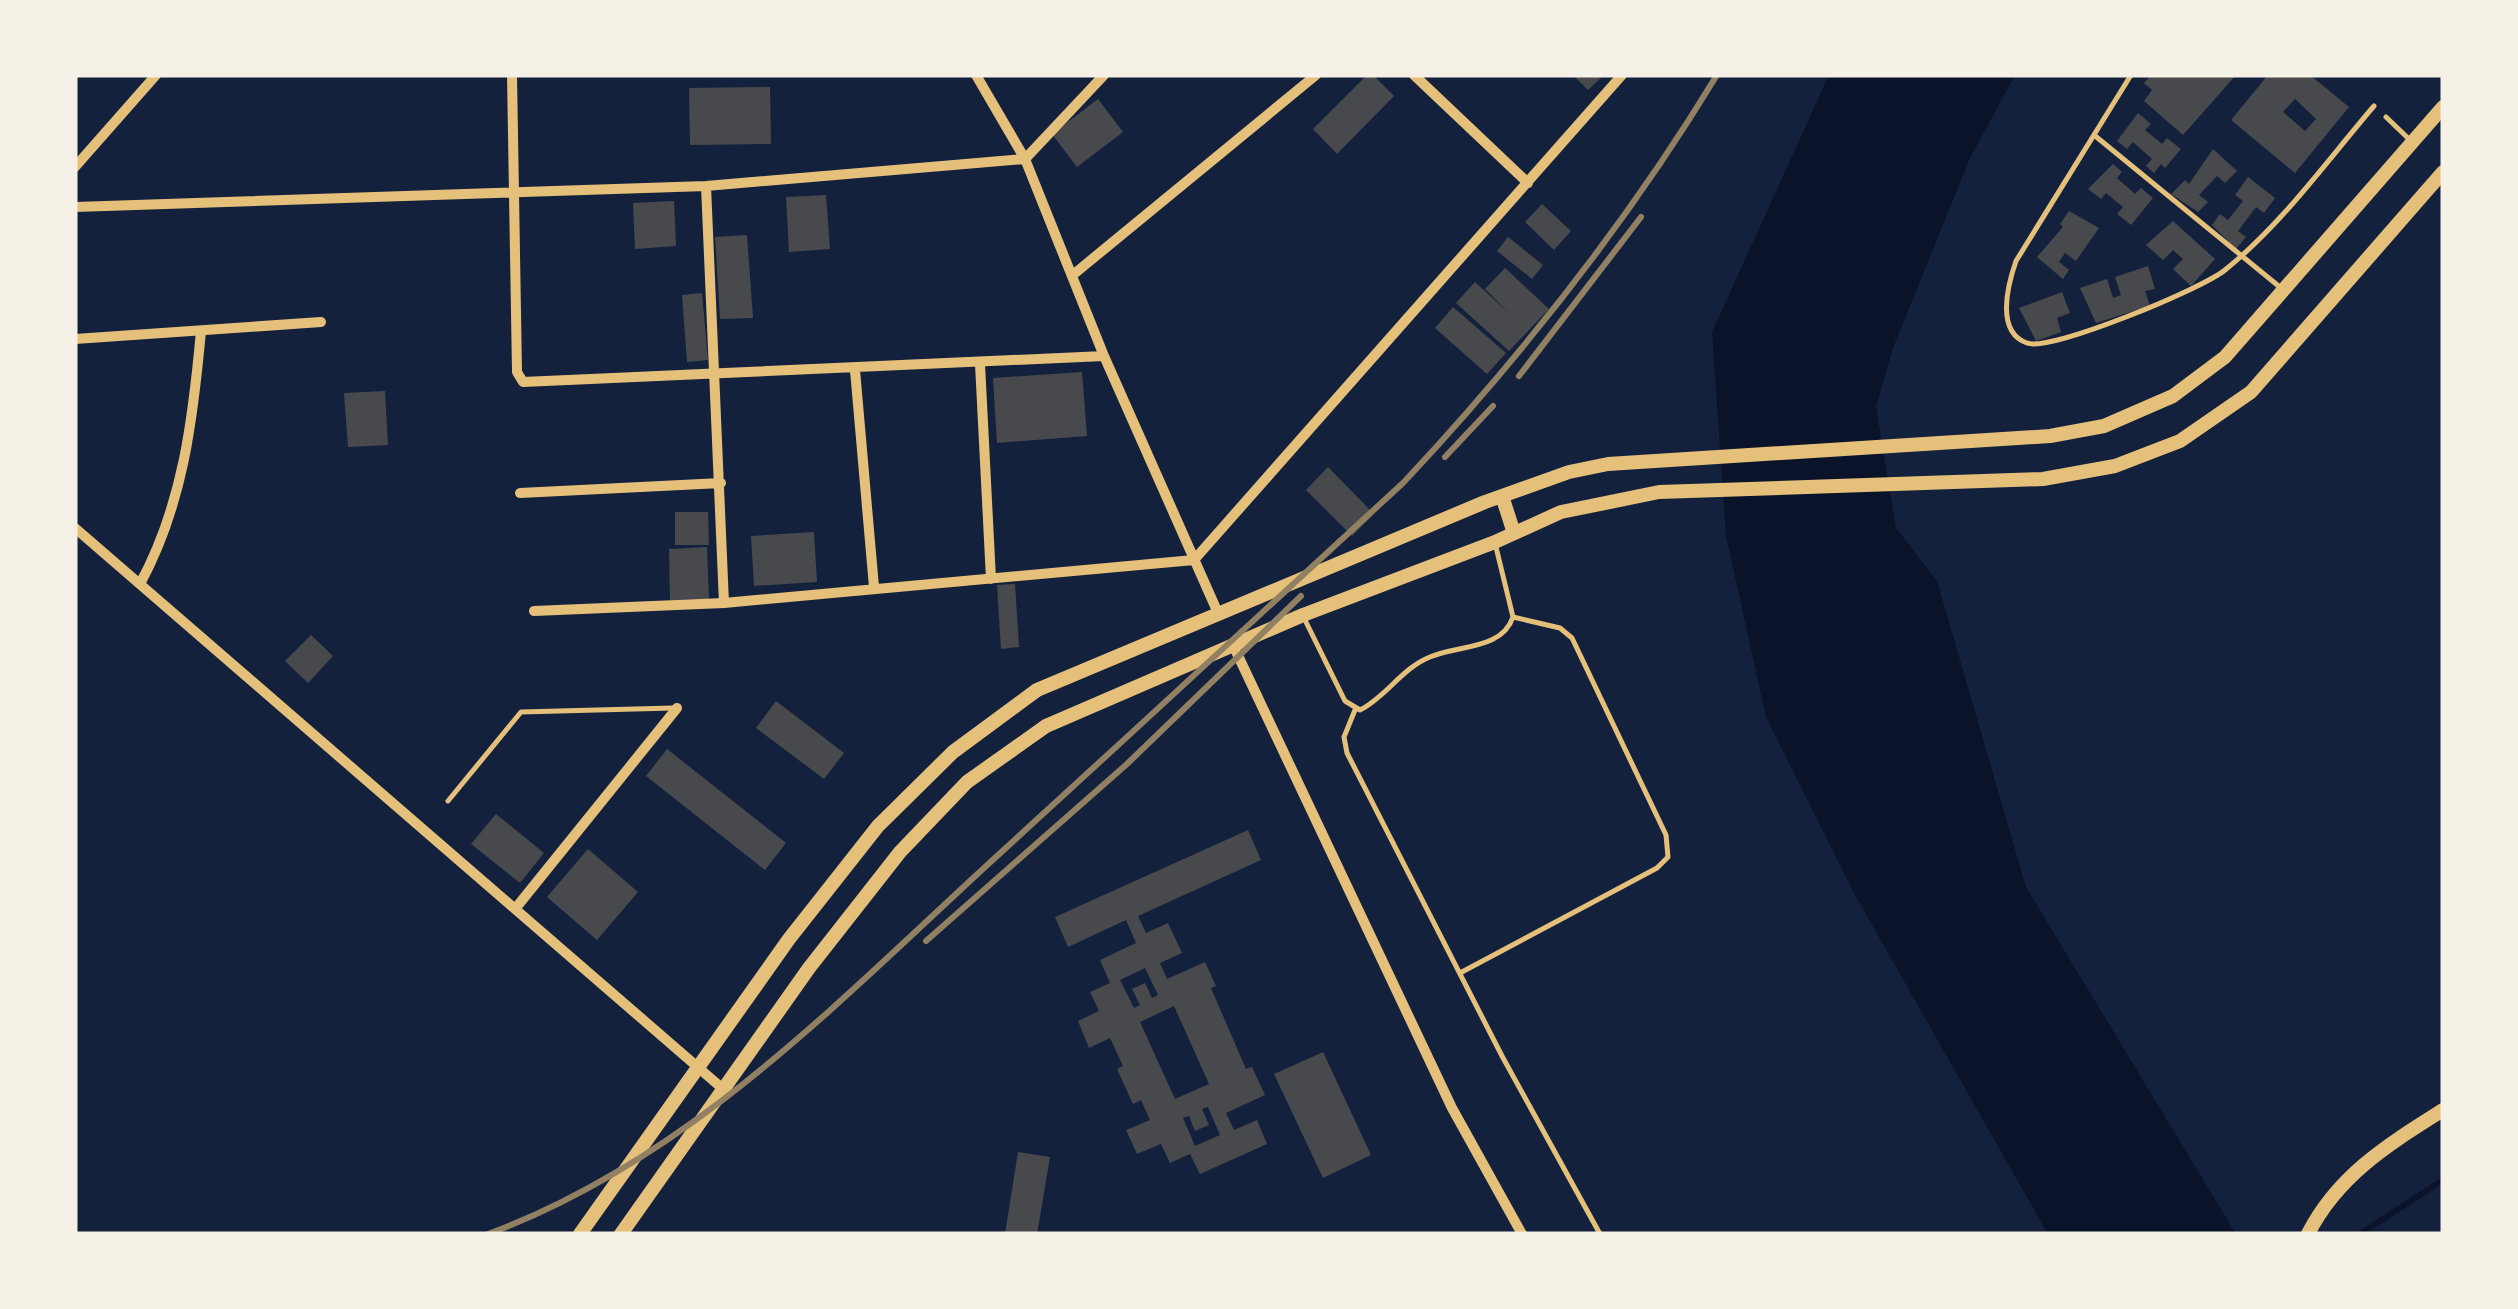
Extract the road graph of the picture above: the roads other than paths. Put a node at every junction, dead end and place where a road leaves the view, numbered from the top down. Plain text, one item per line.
1 (156, 75) edge
2 (512, 75) edge
3 (976, 75) edge
4 (1104, 75) edge
5 (1316, 75) edge
6 (1414, 75) edge
7 (1622, 75) edge
8 (2131, 75) edge
9 (2374, 106) dead end
10 (2443, 107) edge
11 (2386, 118) dead end
12 (2094, 135) junction
13 (2412, 142) junction
14 (1024, 160) junction
15 (75, 167) edge
16 (2443, 172) edge
17 (1528, 183) junction
18 (706, 186) junction
19 (514, 193) junction
20 (75, 208) edge
21 (2242, 256) junction
22 (1074, 274) junction
23 (2284, 290) junction
24 (321, 322) dead end
25 (201, 331) junction
26 (75, 339) edge
27 (1104, 356) junction
28 (980, 364) junction
29 (855, 370) junction
30 (717, 376) junction
31 (720, 483) junction
32 (520, 493) dead end
33 (1502, 496) junction
34 (75, 528) edge
35 (1514, 533) junction
36 (1495, 542) junction
37 (1194, 560) junction
38 (991, 578) junction
39 (140, 584) junction
40 (874, 586) junction
41 (724, 602) junction
42 (534, 611) dead end
43 (1218, 613) junction
44 (1303, 615) junction
45 (1513, 617) junction
46 (1233, 645) junction
47 (678, 708) joint
48 (1354, 710) junction
49 (448, 800) dead end
50 (515, 910) junction
51 (1460, 974) junction
52 (698, 1068) junction
53 (723, 1089) junction
54 (2443, 1110) edge
55 (580, 1234) edge
56 (621, 1234) edge
57 (1522, 1234) edge
58 (1600, 1234) edge
59 (2308, 1234) edge

1 - 15 street
2 - 19 street
3 - 14 street
4 - 14 street
5 - 22 street
6 - 17 street
7 - 17 street
8 - 12 lane
9 - 21 lane
10 - 13 street
11 - 13 lane
12 - 21 lane
12 - 21 lane
13 - 23 street
14 - 18 street
14 - 22 street
16 - 35 street
17 - 37 street
18 - 19 street
18 - 30 street
19 - 20 street
19 - 30 street
21 - 23 lane
22 - 27 street
23 - 33 street
24 - 25 street
25 - 26 street
25 - 39 street
27 - 28 street
27 - 37 street
28 - 29 street
28 - 38 street
29 - 30 street
29 - 40 street
30 - 31 street
31 - 32 street
31 - 41 street
33 - 35 street
33 - 43 street
34 - 39 street
35 - 36 street
36 - 44 street
36 - 45 lane
37 - 38 street
37 - 43 street
38 - 40 street
39 - 50 street
40 - 41 street
41 - 42 street
43 - 52 street
44 - 46 street
44 - 48 lane
45 - 48 lane
45 - 51 lane
46 - 53 street
46 - 57 street
47 - 49 lane
47 - 50 street
48 - 51 lane
50 - 52 street
51 - 58 lane
52 - 53 street
52 - 55 street
53 - 56 street
54 - 59 street

